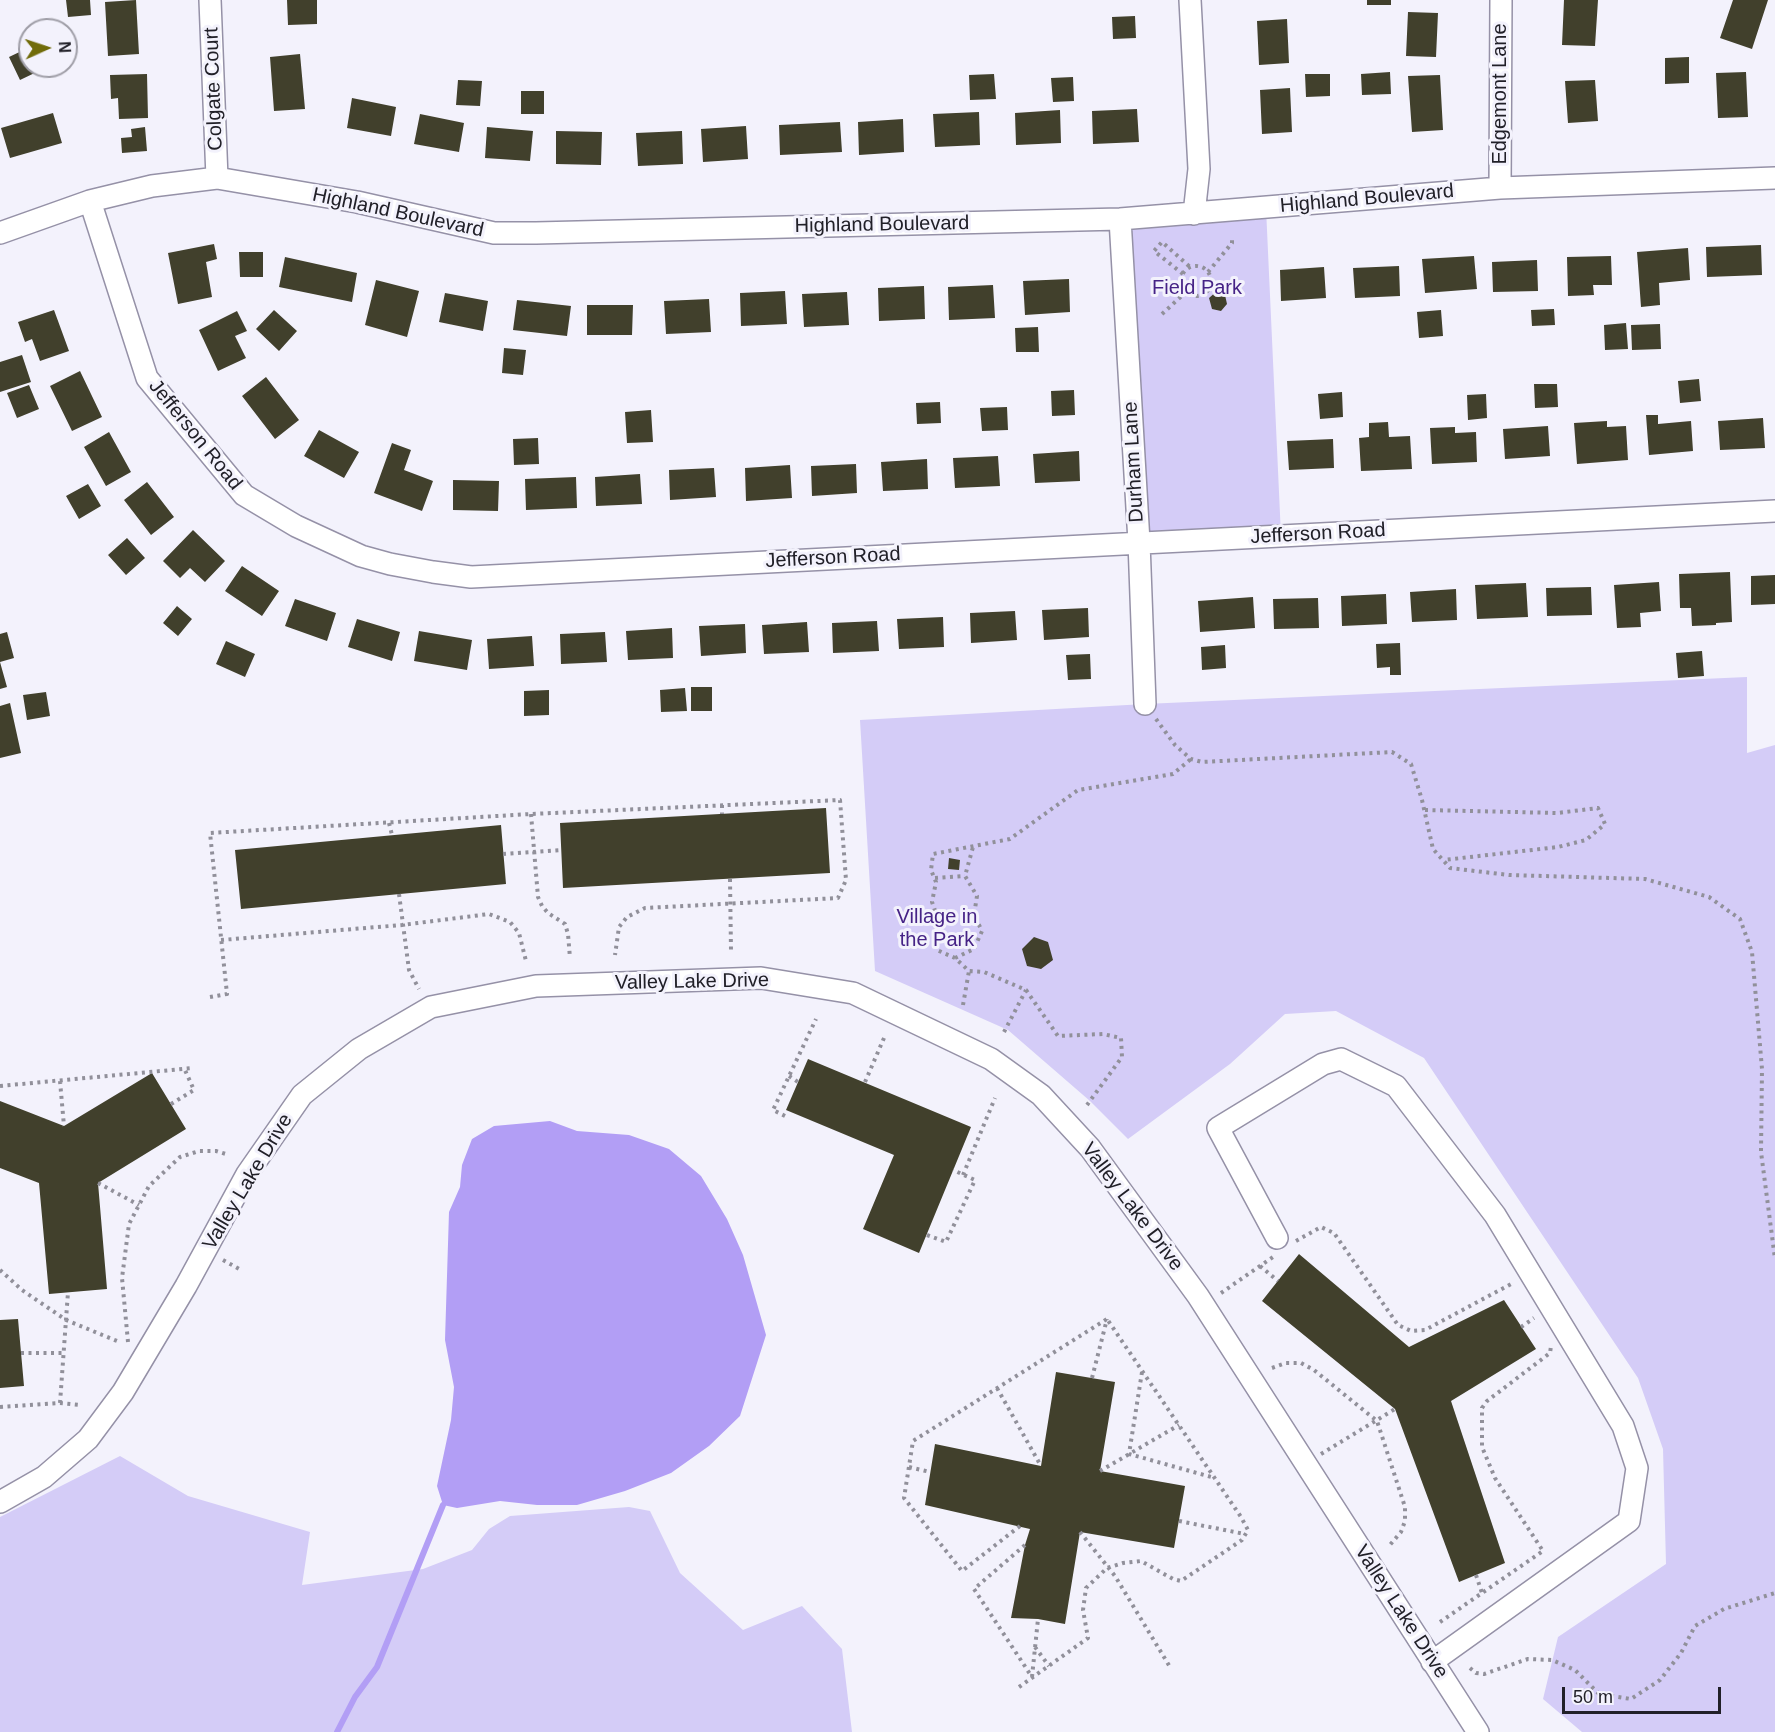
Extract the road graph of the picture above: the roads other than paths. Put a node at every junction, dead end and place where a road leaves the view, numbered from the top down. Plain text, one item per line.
1 (210, 0) edge
2 (1190, 0) edge
3 (1501, 0) edge
4 (217, 178) junction
5 (1775, 178) edge
6 (1500, 188) junction
7 (90, 201) junction
8 (1194, 214) junction
9 (1120, 219) junction
10 (0, 233) edge
11 (1775, 511) edge
12 (1139, 542) junction
13 (1145, 704) road end
14 (1281, 1246) road end
15 (0, 1502) edge
16 (1432, 1662) junction
17 (1478, 1732) edge

1 - 4 street, Colgate Court
2 - 8 street
3 - 6 street, Edgemont Lane
4 - 7 street, Highland Boulevard
4 - 9 street, Highland Boulevard
5 - 6 street, Highland Boulevard
6 - 8 street, Highland Boulevard
7 - 10 street, Highland Boulevard
7 - 12 street, Jefferson Road
8 - 9 street, Highland Boulevard
9 - 12 street, Durham Lane
11 - 12 street, Jefferson Road
12 - 13 street, Durham Lane
14 - 16 street
15 - 16 street, Valley Lake Drive
16 - 17 street, Valley Lake Drive

